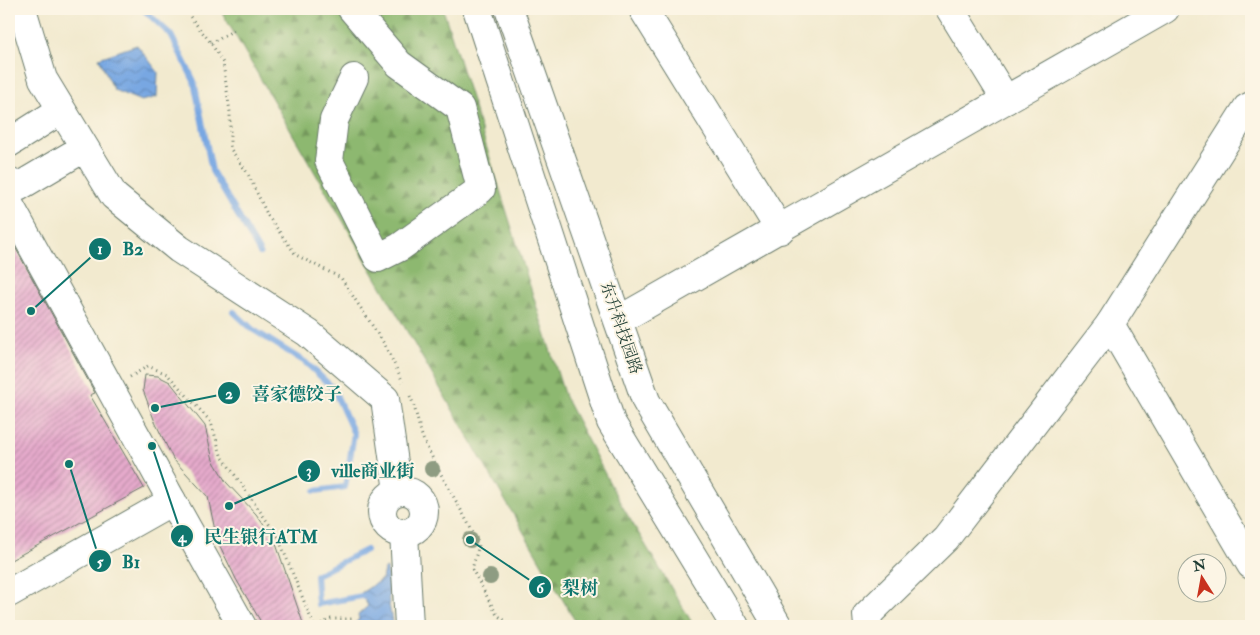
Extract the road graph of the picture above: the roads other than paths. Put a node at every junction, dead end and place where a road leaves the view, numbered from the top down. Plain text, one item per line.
1 (22, 9) edge
2 (352, 9) edge
3 (477, 9) edge
4 (510, 9) edge
5 (643, 9) edge
6 (950, 9) edge
7 (1165, 9) edge
8 (354, 78) dead end
9 (1006, 100) junction
10 (1251, 106) edge
11 (61, 110) junction
12 (9, 143) edge
13 (84, 148) junction
14 (9, 182) edge
15 (9, 204) edge
16 (780, 230) junction
17 (619, 320) junction
18 (1110, 324) junction
19 (172, 501) junction
20 (1251, 565) edge
21 (9, 593) edge
22 (242, 626) edge
23 (409, 626) edge
24 (736, 626) edge
25 (778, 626) edge
26 (868, 626) edge

1 - 11 street
2 - 8 street
3 - 24 street
4 - 17 street, 东升科技园路
5 - 16 street
6 - 9 street
7 - 9 street
9 - 16 street
10 - 18 street
11 - 12 street
11 - 13 street
13 - 14 street
13 - 23 street
15 - 19 street
16 - 17 street
17 - 25 street, 东升科技园路
18 - 20 street
18 - 26 street
19 - 21 street
19 - 22 street

